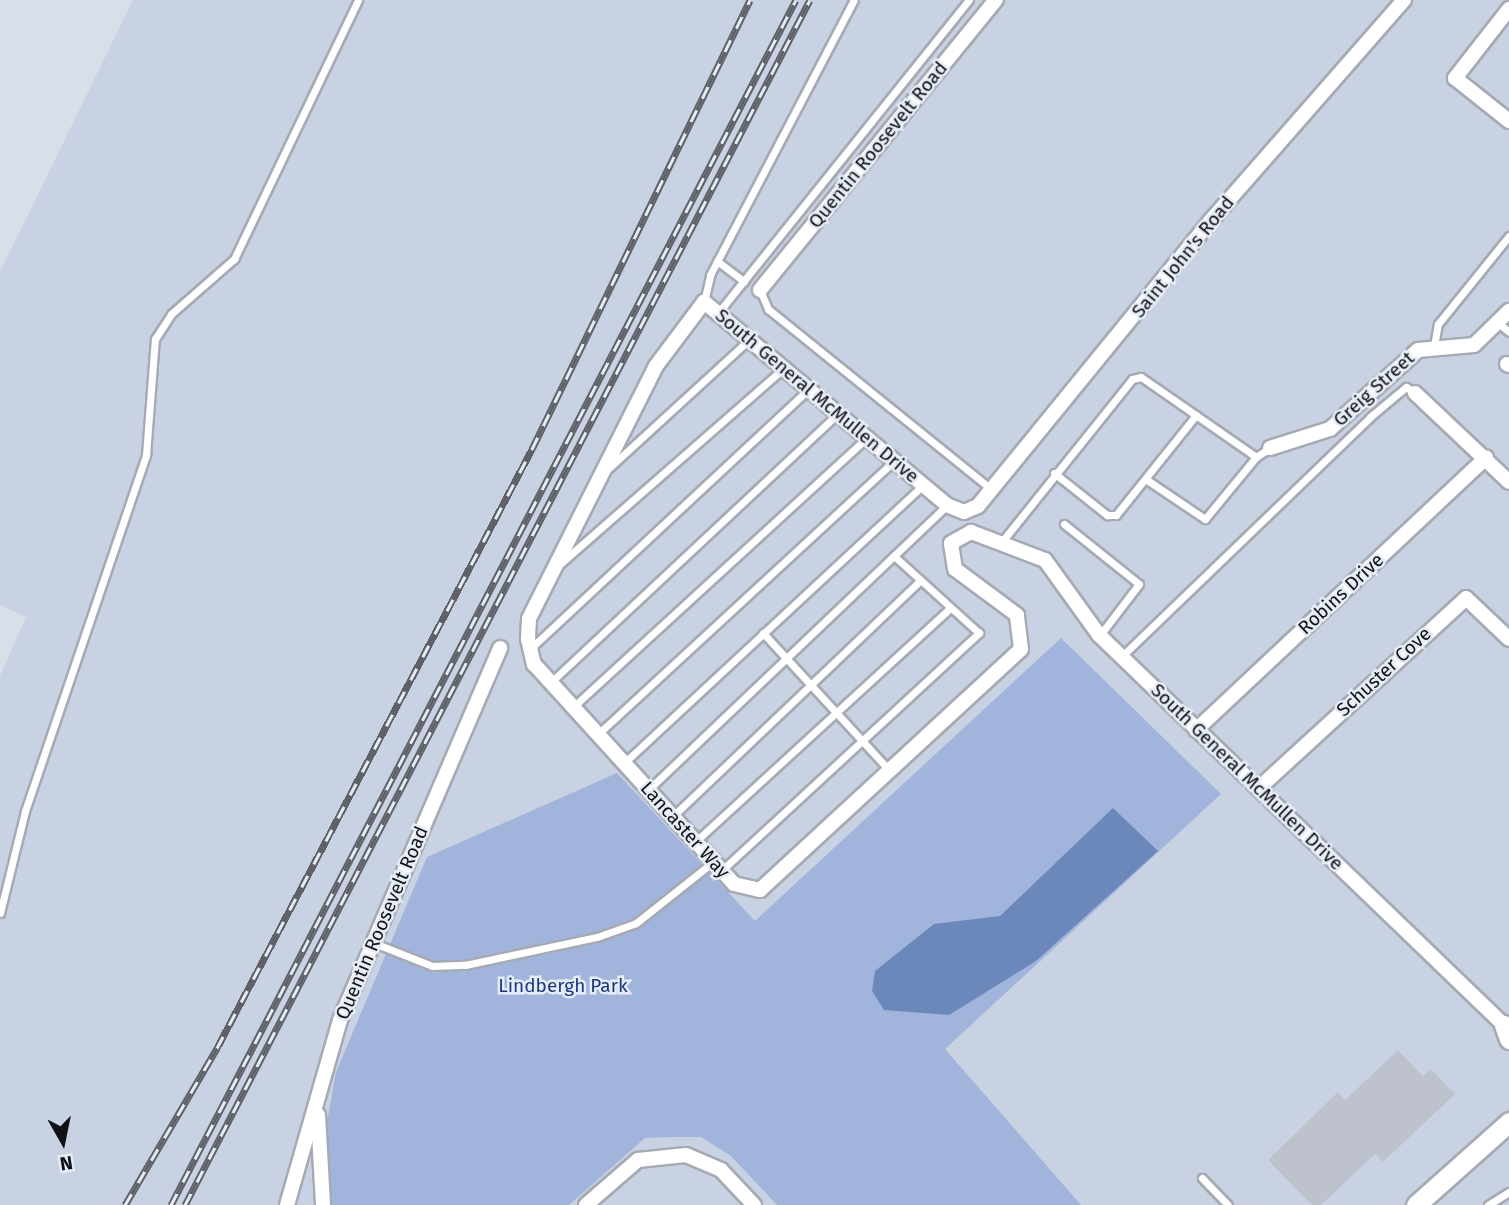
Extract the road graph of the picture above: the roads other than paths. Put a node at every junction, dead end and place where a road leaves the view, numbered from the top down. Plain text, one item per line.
1 (358, 0) edge
2 (854, 0) edge
3 (969, 0) edge
4 (996, 0) edge
5 (1404, 0) edge
6 (1509, 9) edge
7 (1509, 121) edge
8 (1509, 236) edge
9 (717, 261) junction
10 (744, 281) junction
11 (760, 290) joint
12 (704, 302) junction
13 (1509, 311) edge
14 (718, 313) junction
15 (1504, 328) edge
16 (750, 338) junction
17 (1434, 346) junction
18 (784, 367) junction
19 (809, 388) junction
20 (1415, 393) joint
21 (838, 412) junction
22 (1196, 415) junction
23 (868, 438) junction
24 (1270, 448) joint
25 (1256, 457) junction
26 (1486, 458) junction
27 (894, 460) junction
28 (1054, 473) junction
29 (601, 476) junction
30 (1147, 480) junction
31 (1509, 482) edge
32 (923, 485) junction
33 (992, 489) junction
34 (947, 505) junction
35 (964, 512) joint
36 (1064, 524) dead end
37 (984, 536) joint
38 (1000, 544) junction
39 (894, 556) junction
40 (553, 570) junction
41 (920, 581) junction
42 (950, 608) junction
43 (763, 634) junction
44 (1099, 635) junction
45 (1509, 639) edge
46 (500, 648) dead end
47 (530, 649) junction
48 (1122, 657) junction
49 (788, 661) junction
50 (551, 682) junction
51 (810, 685) junction
52 (573, 707) junction
53 (837, 714) junction
54 (1196, 730) junction
55 (598, 734) junction
56 (863, 742) junction
57 (624, 763) junction
58 (891, 772) junction
59 (1259, 788) junction
60 (649, 790) junction
61 (673, 816) junction
62 (696, 841) junction
63 (718, 865) junction
64 (0, 913) edge
65 (374, 943) junction
66 (1507, 1031) edge
67 (318, 1100) junction
68 (1509, 1121) edge
69 (1202, 1178) dead end
70 (1509, 1192) edge
71 (1425, 1202) edge
72 (287, 1205) edge
73 (323, 1205) edge
74 (586, 1205) edge
75 (754, 1205) edge
76 (1227, 1205) edge
77 (1488, 1205) edge

1 - 64 lane
2 - 9 lane
3 - 10 lane
4 - 11 street, Quentin Roosevelt Road
5 - 33 street, Saint John's Road
6 - 7 street
8 - 17 lane
9 - 10 lane
9 - 12 lane
10 - 14 lane
11 - 33 lane
12 - 14 street, South General McMullen Drive
12 - 29 street
13 - 15 street, Greig Street
14 - 16 street, South General McMullen Drive
15 - 17 street, Greig Street
16 - 18 street, South General McMullen Drive
16 - 29 lane
17 - 24 street, Greig Street
18 - 19 street, South General McMullen Drive
18 - 40 lane
19 - 21 street, South General McMullen Drive
19 - 47 lane
20 - 26 street
20 - 48 lane
21 - 23 street, South General McMullen Drive
21 - 50 lane
22 - 25 lane
22 - 28 lane
22 - 30 lane
23 - 27 street, South General McMullen Drive
23 - 52 lane
24 - 25 lane
25 - 30 lane
26 - 31 street
26 - 54 street, Robins Drive
27 - 32 street, South General McMullen Drive
27 - 55 lane
28 - 30 lane
28 - 38 lane
29 - 40 street
32 - 34 street, South General McMullen Drive
32 - 43 lane
33 - 35 street, Saint John's Road
34 - 35 street, South General McMullen Drive
34 - 39 lane
36 - 44 lane
37 - 38 street, South General McMullen Drive
37 - 58 street, Lancaster Way
38 - 44 street, South General McMullen Drive
39 - 41 lane
39 - 49 lane
40 - 47 street
41 - 42 lane
41 - 51 lane
42 - 53 lane
42 - 56 lane
43 - 49 lane
43 - 57 lane
44 - 48 street, South General McMullen Drive
45 - 59 street, Schuster Cove
46 - 65 street, Quentin Roosevelt Road
47 - 50 street, Lancaster Way
48 - 54 street, South General McMullen Drive
49 - 51 lane
49 - 60 lane
50 - 52 street, Lancaster Way
51 - 53 lane
51 - 61 lane
52 - 55 street, Lancaster Way
53 - 56 lane
53 - 62 lane
54 - 59 street, South General McMullen Drive
55 - 57 street, Lancaster Way
56 - 58 lane
56 - 63 lane
57 - 60 street, Lancaster Way
58 - 63 street, Lancaster Way
59 - 66 street, South General McMullen Drive
60 - 61 street, Lancaster Way
61 - 62 street, Lancaster Way
62 - 63 street, Lancaster Way
63 - 65 lane
65 - 67 street, Quentin Roosevelt Road
67 - 72 street, Quentin Roosevelt Road
67 - 73 street
68 - 71 main road
69 - 76 lane
70 - 77 lane
74 - 75 street

